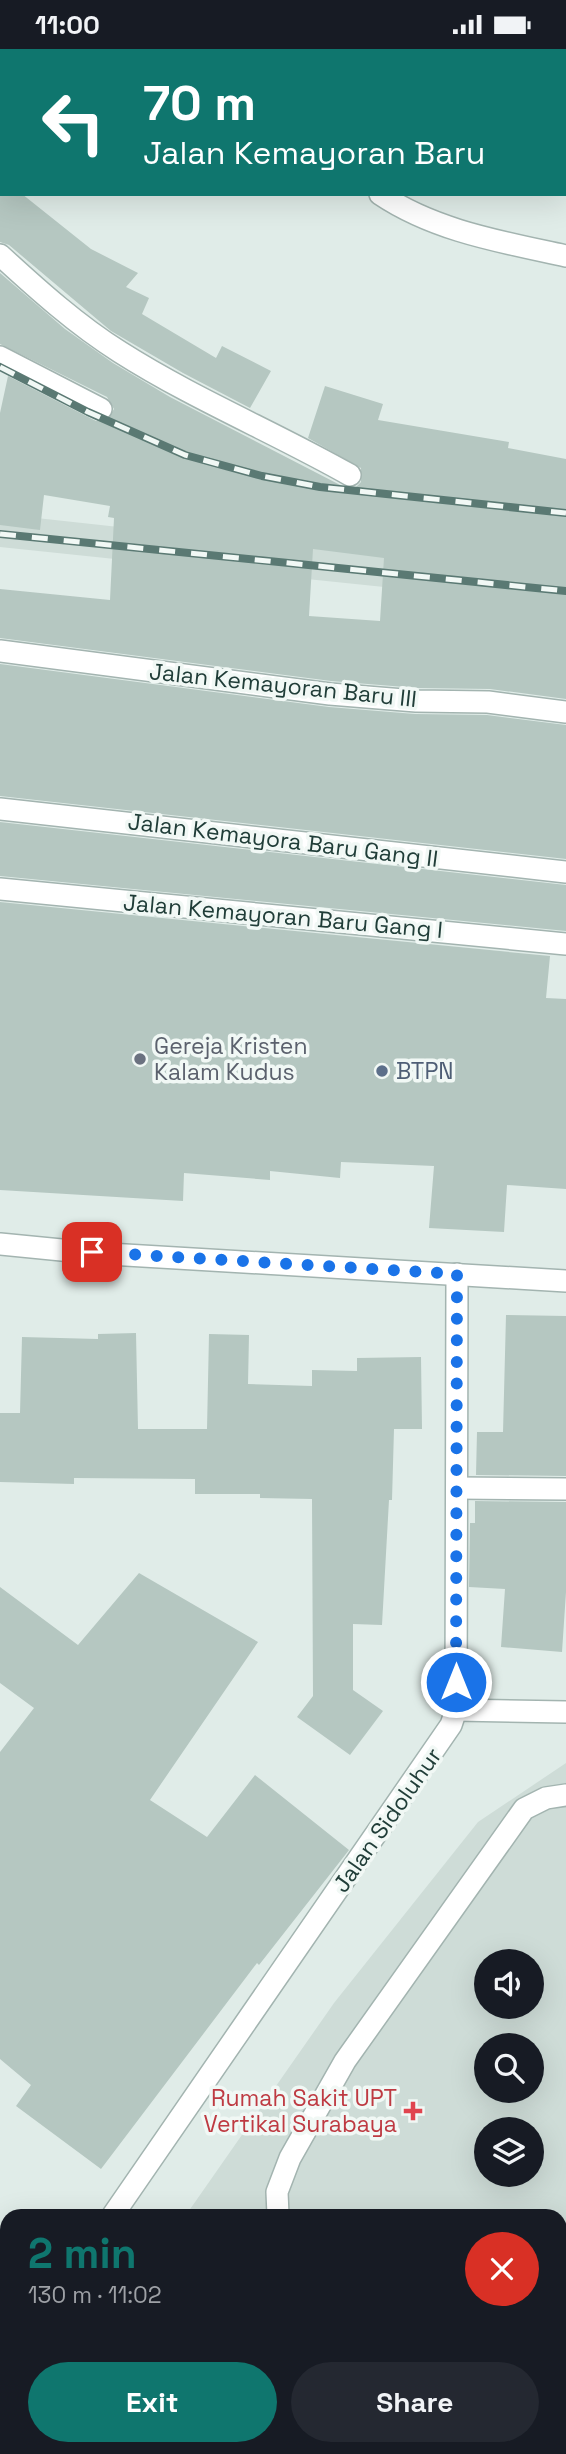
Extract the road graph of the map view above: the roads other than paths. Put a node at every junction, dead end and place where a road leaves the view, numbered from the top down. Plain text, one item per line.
1 (383, 196) edge
2 (0, 255) edge
3 (566, 257) edge
4 (0, 357) edge
5 (101, 409) dead end
6 (350, 475) dead end
7 (0, 651) edge
8 (566, 712) edge
9 (0, 809) edge
10 (566, 872) edge
11 (0, 889) edge
12 (566, 944) edge
13 (0, 1244) edge
14 (457, 1274) junction
15 (566, 1281) edge
16 (457, 1488) junction
17 (566, 1489) edge
18 (456, 1710) junction
19 (566, 1712) edge
20 (566, 1795) edge
21 (117, 2209) edge
22 (278, 2209) edge

1 - 3 street
2 - 6 street
4 - 5 street
7 - 8 street, Jalan Kemayoran Baru III
9 - 10 street, Jalan Kemayora Baru Gang II
11 - 12 street, Jalan Kemayoran Baru Gang I
13 - 14 street
14 - 15 street
14 - 16 street, Jalan Sidoluhur
16 - 17 street
16 - 18 street, Jalan Sidoluhur
18 - 19 street
18 - 21 street, Jalan Sidoluhur
20 - 22 street

